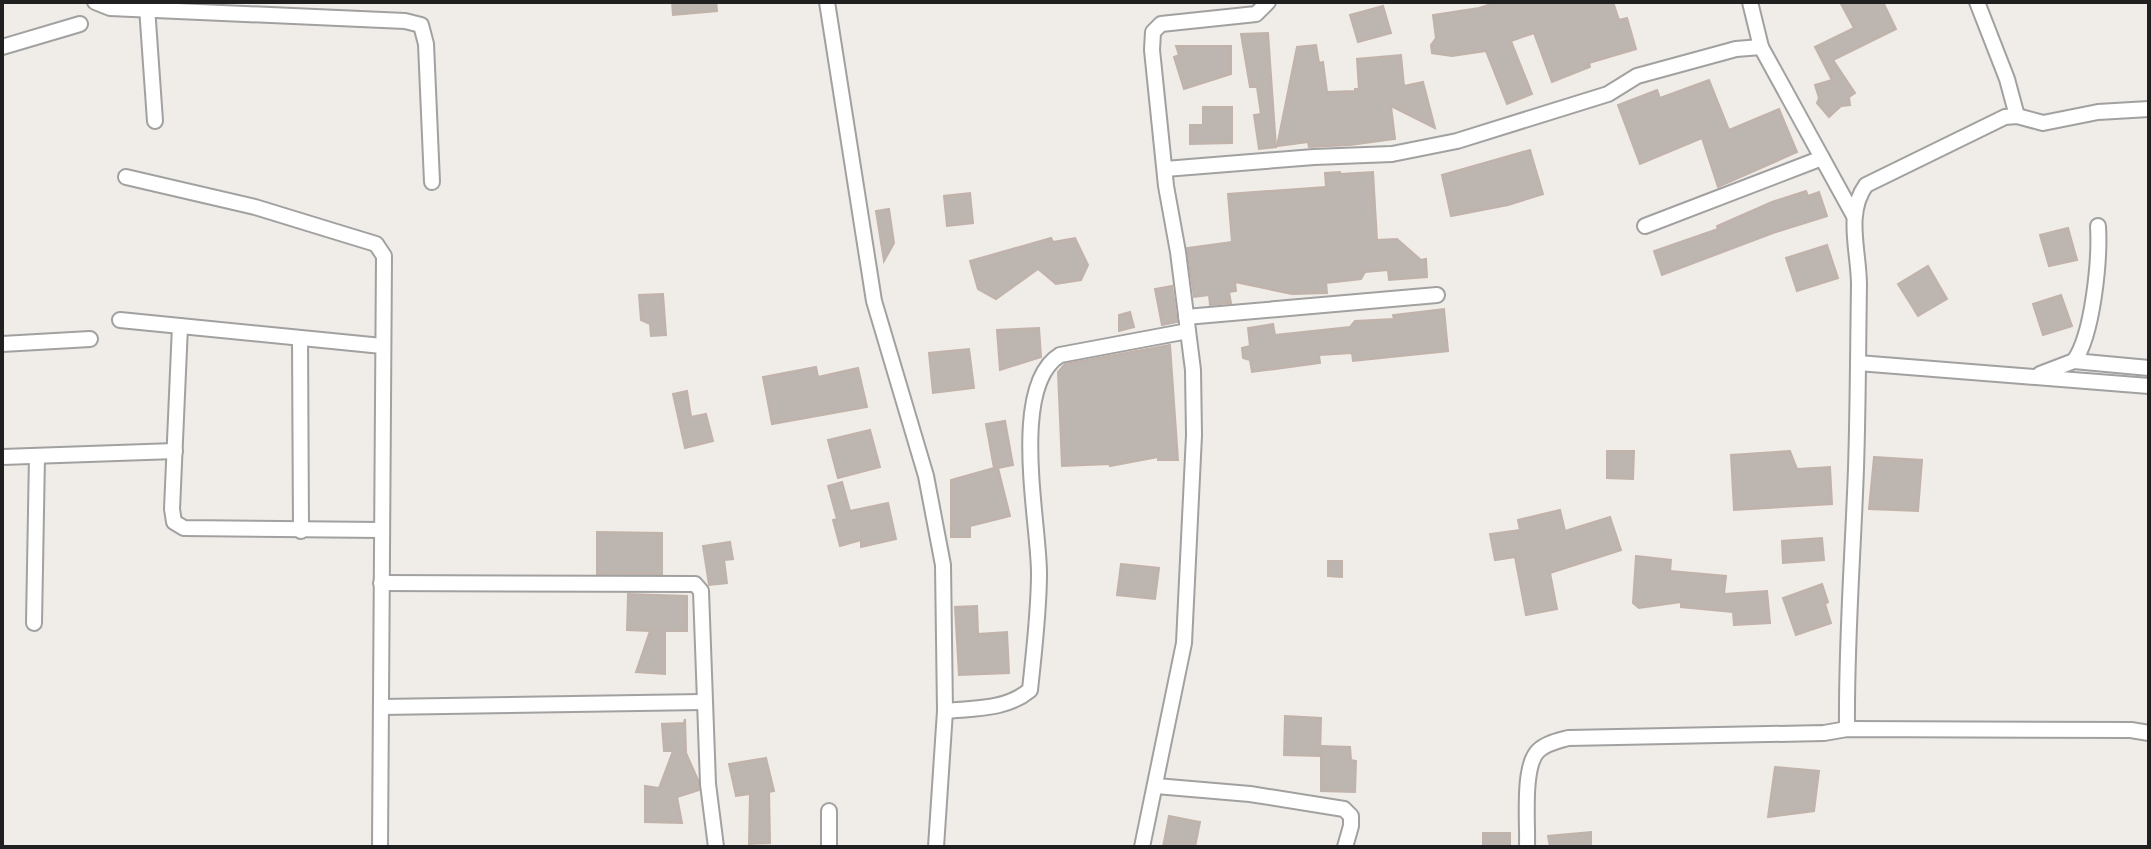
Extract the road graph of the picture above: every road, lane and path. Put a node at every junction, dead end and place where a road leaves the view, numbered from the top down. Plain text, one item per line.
1 (95, 2) edge
2 (827, 2) edge
3 (1268, 2) edge
4 (1750, 2) edge
5 (1977, 2) edge
6 (147, 7) junction
7 (80, 24) dead end
8 (2, 47) edge
9 (1761, 47) junction
10 (2149, 109) edge
11 (2017, 116) junction
12 (155, 121) dead end
13 (1822, 158) junction
14 (1165, 169) junction
15 (126, 177) dead end
16 (432, 182) dead end
17 (1854, 216) junction
18 (1645, 226) dead end
19 (2098, 226) dead end
20 (1437, 295) dead end
21 (120, 320) dead end
22 (1187, 324) junction
23 (180, 326) junction
24 (300, 338) junction
25 (90, 339) dead end
26 (2, 344) edge
27 (382, 346) junction
28 (2074, 361) junction
29 (1858, 363) junction
30 (2149, 368) edge
31 (2035, 376) junction
32 (2149, 386) edge
33 (175, 451) junction
34 (37, 456) junction
35 (2, 457) edge
36 (381, 530) junction
37 (301, 531) junction
38 (381, 583) junction
39 (34, 623) dead end
40 (703, 702) junction
41 (381, 707) junction
42 (945, 711) junction
43 (1847, 729) junction
44 (2149, 733) edge
45 (1156, 786) junction
46 (829, 811) dead end
47 (380, 847) edge
48 (716, 847) edge
49 (829, 847) edge
50 (936, 847) edge
51 (1142, 847) edge
52 (1345, 847) edge
53 (1527, 847) edge

1 - 6 street
2 - 42 street
3 - 14 street
4 - 9 street
5 - 11 street
6 - 12 street
6 - 16 street
7 - 8 street
9 - 13 street
9 - 14 street
10 - 11 street
11 - 17 street
13 - 17 street
13 - 18 street
14 - 22 street
15 - 27 street
17 - 29 street
19 - 28 street
20 - 22 street
21 - 23 street
22 - 42 street
22 - 45 street
23 - 24 street
23 - 33 street
24 - 27 street
24 - 37 street
25 - 26 street
27 - 36 street
28 - 30 street
28 - 31 street
29 - 31 street
29 - 43 street
31 - 32 street
33 - 34 street
33 - 37 street
34 - 35 street
34 - 39 street
36 - 37 street
36 - 38 street
38 - 40 street
38 - 41 street
40 - 41 street
40 - 48 street
41 - 47 street
42 - 50 street
43 - 44 street
43 - 53 street
45 - 51 street
45 - 52 street
46 - 49 street

